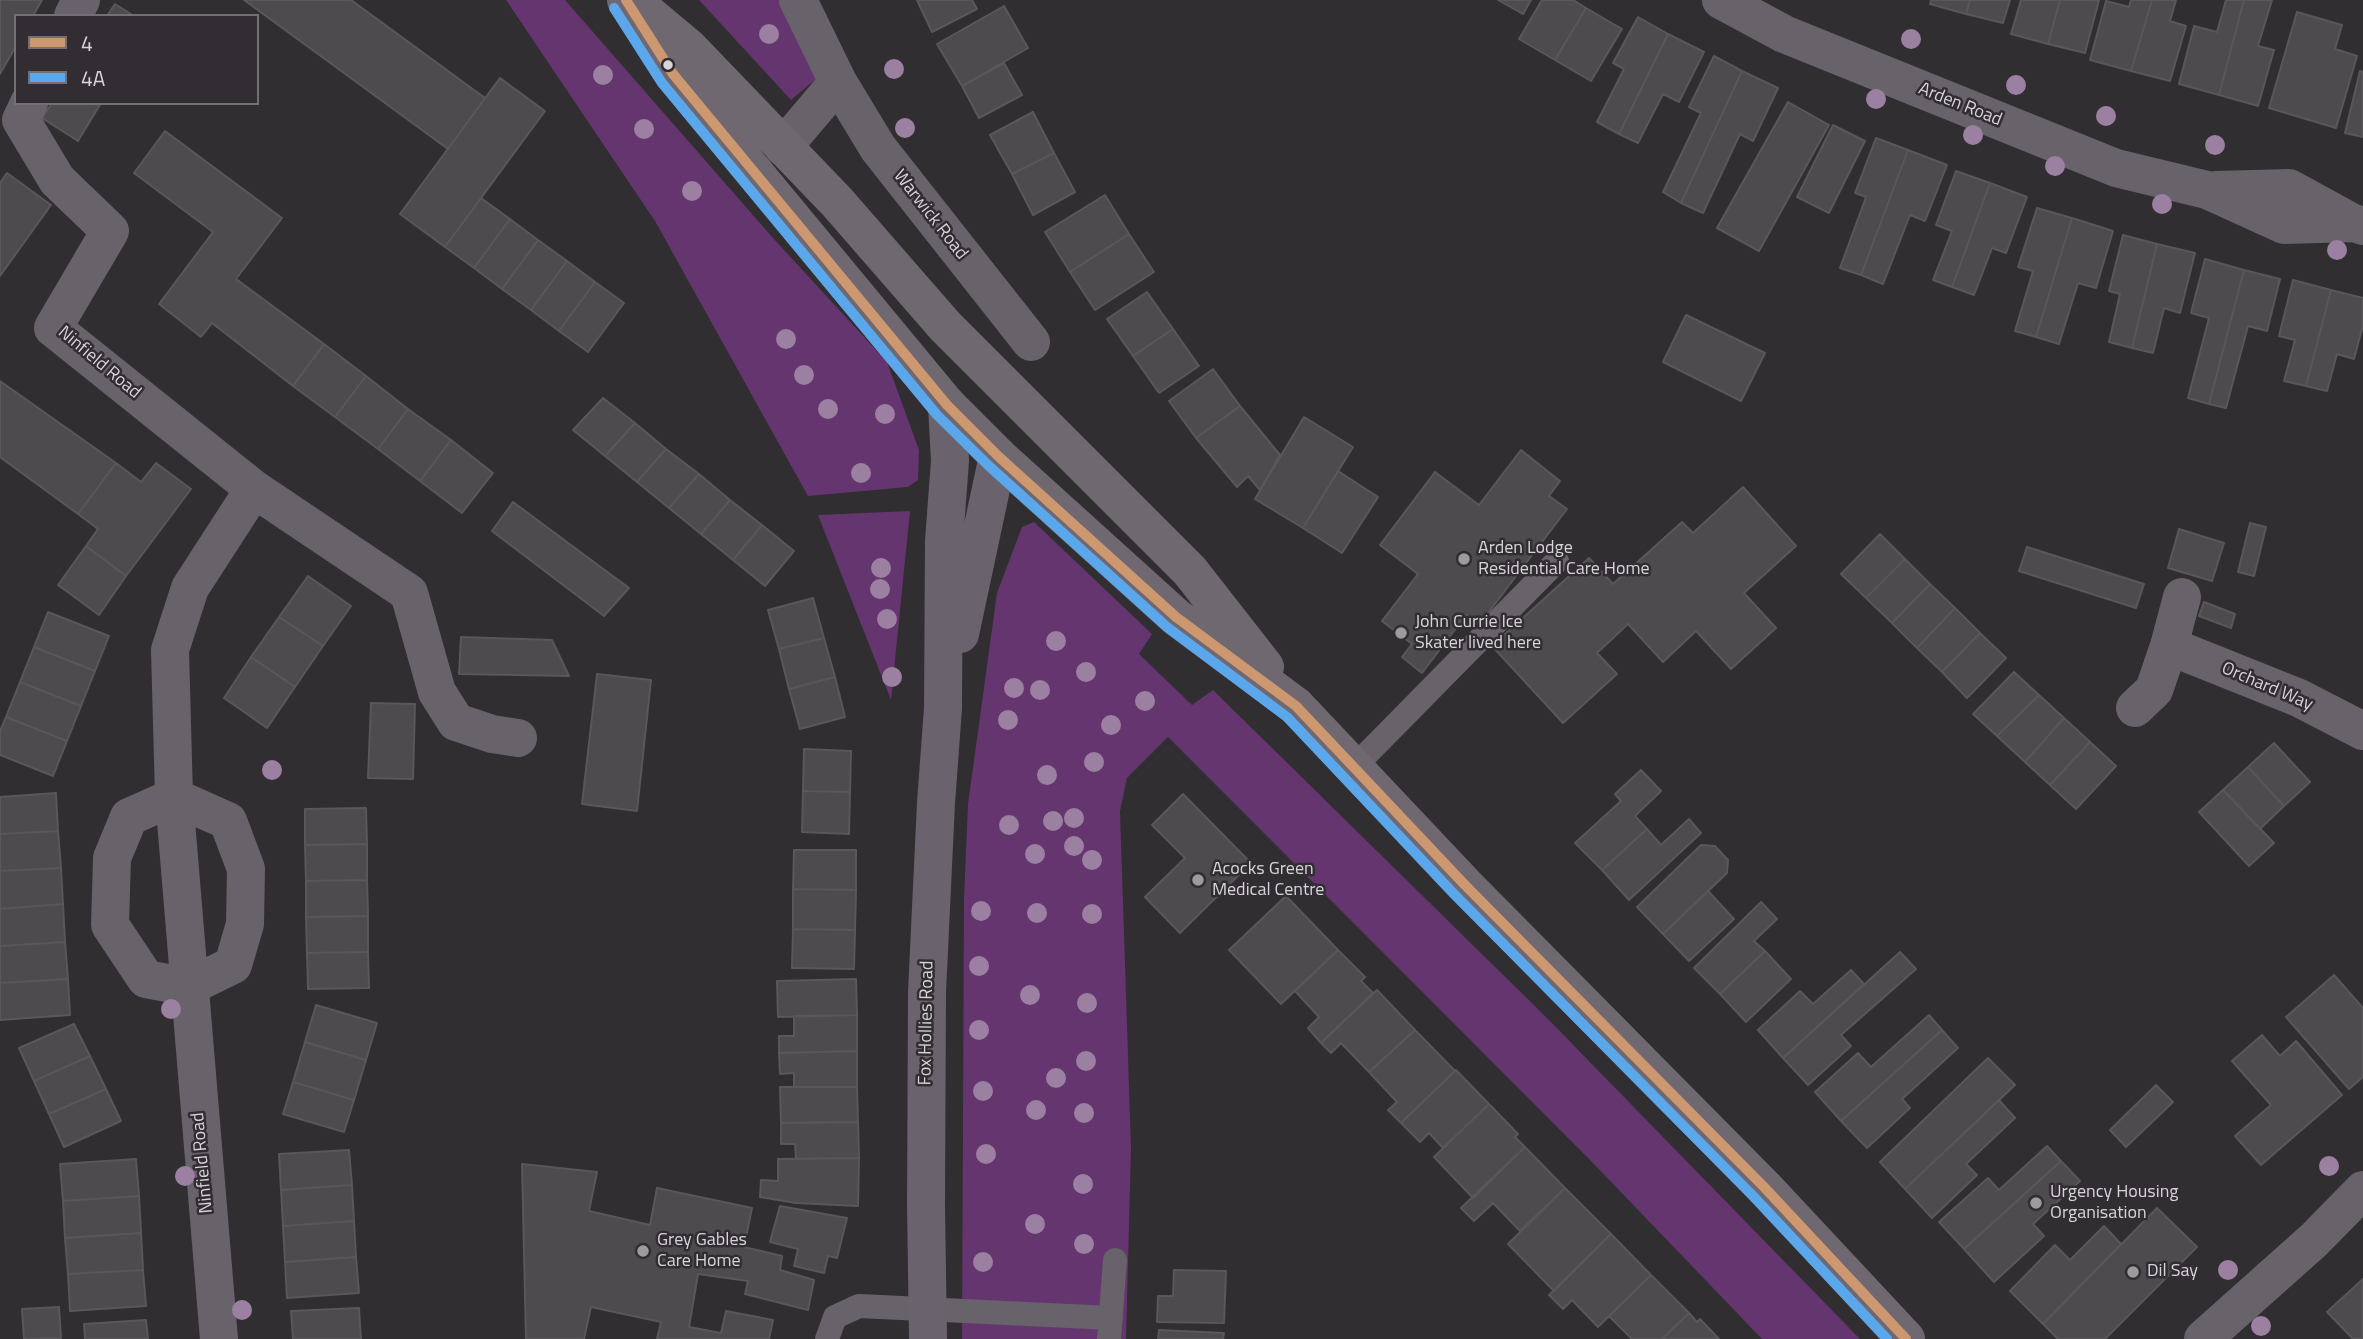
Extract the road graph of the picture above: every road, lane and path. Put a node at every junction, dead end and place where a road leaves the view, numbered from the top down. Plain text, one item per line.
1 (629, 0) edge
2 (798, 0) edge
3 (1721, 0) edge
4 (838, 82) junction
5 (28, 105) edge
6 (783, 147) junction
7 (2359, 225) edge
8 (1031, 342) dead end
9 (1002, 384) junction
10 (947, 405) junction
11 (998, 456) junction
12 (254, 489) junction
13 (1557, 561) dead end
14 (2182, 597) dead end
15 (2169, 646) junction
16 (1296, 706) junction
17 (943, 708) junction
18 (2136, 708) dead end
19 (2363, 731) edge
20 (518, 738) dead end
21 (1354, 767) junction
22 (174, 797) junction
23 (188, 987) junction
24 (2363, 1190) edge
25 (1115, 1260) dead end
26 (928, 1324) edge
27 (1110, 1328) edge
28 (219, 1339) edge
29 (827, 1339) edge
30 (1906, 1339) edge
31 (2203, 1339) edge

1 - 6 highway
1 - 10 highway
2 - 4 street, Warwick Road
3 - 7 street, Arden Road
4 - 6 street
4 - 8 street, Warwick Road
5 - 12 street, Ninfield Road
6 - 9 highway
9 - 11 highway
9 - 16 highway
10 - 11 highway
10 - 17 main road, Fox Hollies Road
11 - 16 highway
11 - 17 main road, Fox Hollies Road
12 - 20 street, Ninfield Road
12 - 22 street, Ninfield Road
13 - 21 lane
14 - 15 street
15 - 18 street
15 - 19 street, Orchard Way
16 - 21 highway
17 - 26 main road, Fox Hollies Road
21 - 30 highway
22 - 23 street, Ninfield Road
22 - 23 street
22 - 23 street
23 - 28 street, Ninfield Road
24 - 31 street
25 - 27 lane
26 - 27 lane
26 - 29 lane

